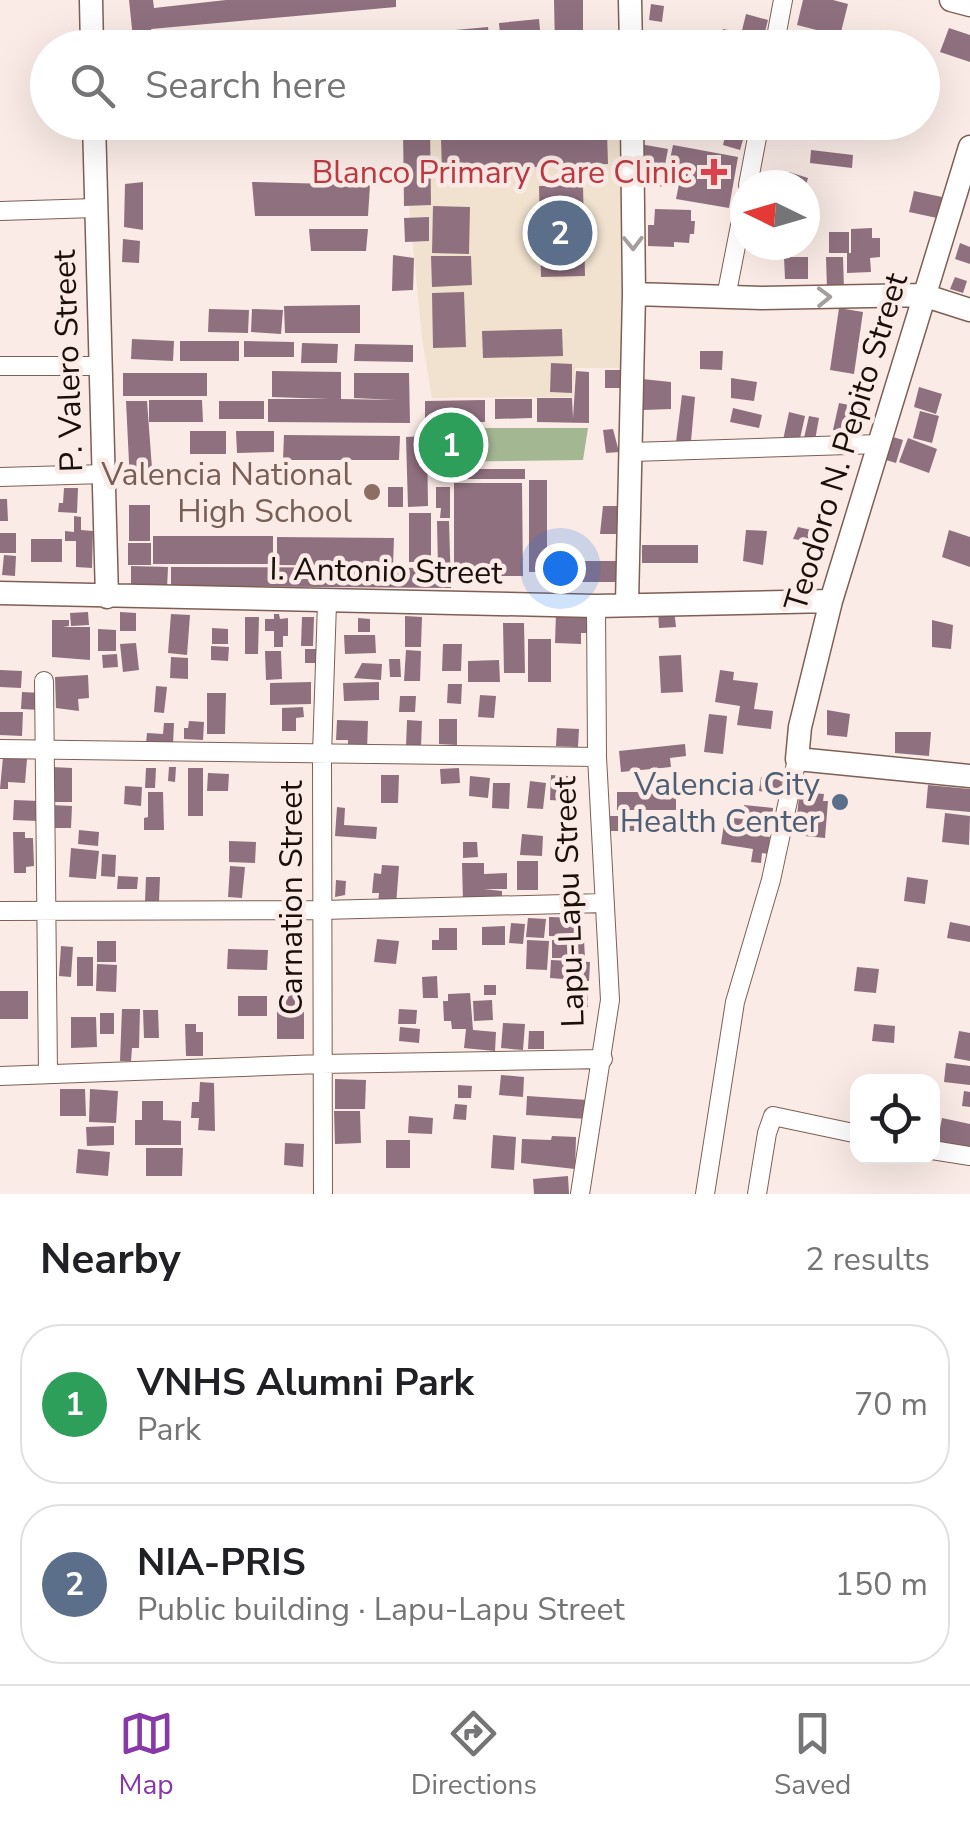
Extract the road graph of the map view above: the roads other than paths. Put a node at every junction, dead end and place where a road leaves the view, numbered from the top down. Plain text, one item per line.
1 (92, 0) edge
2 (630, 0) edge
3 (783, 0) edge
4 (951, 0) edge
5 (970, 5) edge
6 (92, 30) edge
7 (630, 30) edge
8 (777, 30) edge
9 (94, 140) edge
10 (632, 140) edge
11 (757, 140) edge
12 (970, 147) edge
13 (751, 170) edge
14 (95, 208) junction
15 (0, 211) edge
16 (733, 260) edge
17 (634, 294) junction
18 (924, 295) junction
19 (726, 298) junction
20 (970, 310) edge
21 (0, 366) edge
22 (102, 366) junction
23 (880, 444) junction
24 (632, 452) junction
25 (105, 474) junction
26 (0, 477) edge
27 (0, 593) edge
28 (106, 598) junction
29 (830, 601) junction
30 (327, 602) junction
31 (627, 603) junction
32 (596, 606) junction
33 (44, 681) dead end
34 (0, 749) edge
35 (42, 749) junction
36 (322, 754) junction
37 (597, 757) junction
38 (797, 760) junction
39 (970, 776) edge
40 (604, 903) junction
41 (322, 910) junction
42 (0, 911) edge
43 (44, 911) junction
44 (603, 1059) junction
45 (321, 1064) junction
46 (48, 1074) junction
47 (0, 1076) edge
48 (850, 1132) edge
49 (940, 1151) edge
50 (970, 1156) edge
51 (324, 1194) edge
52 (580, 1194) edge
53 (705, 1194) edge
54 (756, 1194) edge

1 - 6 street
2 - 7 street
3 - 8 street
4 - 5 street
9 - 14 street, P. Valero Street
10 -> 17 street
11 - 13 street
12 - 18 street, Teodoro N. Pepito Street
14 - 15 street
14 - 22 street, P. Valero Street
16 - 19 street
17 - 19 street
17 - 24 street
19 -> 18 street
18 - 20 street
18 - 23 street, Teodoro N. Pepito Street
21 - 22 street
22 - 25 street, P. Valero Street
23 - 24 street
23 - 29 street, Teodoro N. Pepito Street
24 - 31 street
25 - 26 street
25 - 28 street, P. Valero Street
27 - 28 street, I. Antonio Street
28 - 30 street, I. Antonio Street
29 - 31 street, I. Antonio Street
29 - 38 street, Teodoro N. Pepito Street
30 - 32 street, I. Antonio Street
30 - 36 street, Carnation Street
31 - 32 street, I. Antonio Street
32 - 37 street, Lapu-Lapu Street
33 - 35 street
34 - 35 street
35 - 36 street
35 - 43 street
36 - 37 street
36 - 41 street, Carnation Street
37 - 40 street, Lapu-Lapu Street
38 - 39 street
38 - 53 street
40 - 41 street
40 - 44 street, Lapu-Lapu Street
41 - 43 street
41 - 45 street, Carnation Street
42 - 43 street
43 - 46 street
44 - 45 street
44 - 52 street, Lapu-Lapu Street
45 - 46 street
45 - 51 street, Carnation Street
46 - 47 street
48 - 54 street
49 - 50 street

